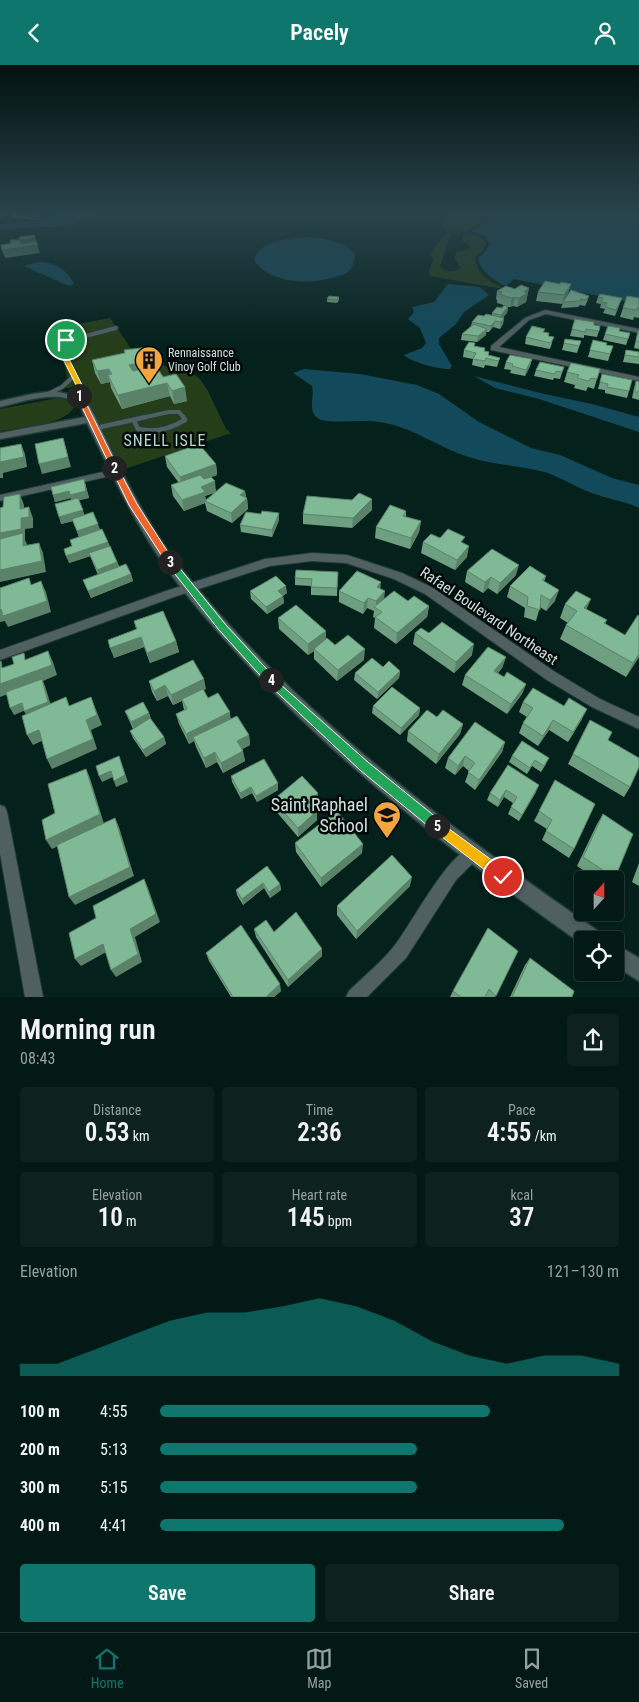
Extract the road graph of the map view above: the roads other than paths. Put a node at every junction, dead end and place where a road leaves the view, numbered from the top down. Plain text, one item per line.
1 (116, 328) dead end
2 (639, 331) edge
3 (74, 376) junction
4 (639, 379) edge
5 (46, 395) junction
6 (78, 398) junction
7 (0, 404) edge
8 (134, 421) junction
9 (93, 423) junction
10 (0, 436) edge
11 (116, 472) junction
12 (0, 498) edge
13 (190, 589) junction
14 (0, 655) edge
15 (639, 723) edge
16 (0, 812) edge
17 (472, 854) junction
18 (581, 931) edge
19 (624, 960) edge
20 (639, 970) edge
21 (34, 997) edge
22 (354, 997) edge

1 - 3 lane
2 - 4 street
3 - 5 lane
3 - 6 lane
5 - 6 street
5 - 7 street
6 - 9 street
8 - 8 lane
8 - 9 lane
9 - 10 street
9 - 11 street
11 - 12 street
11 - 13 street
13 - 14 street, Rafael Boulevard Northeast
13 - 15 street, Rafael Boulevard Northeast
13 - 17 street
16 - 21 street
17 - 18 street
17 - 22 street
19 - 20 street

